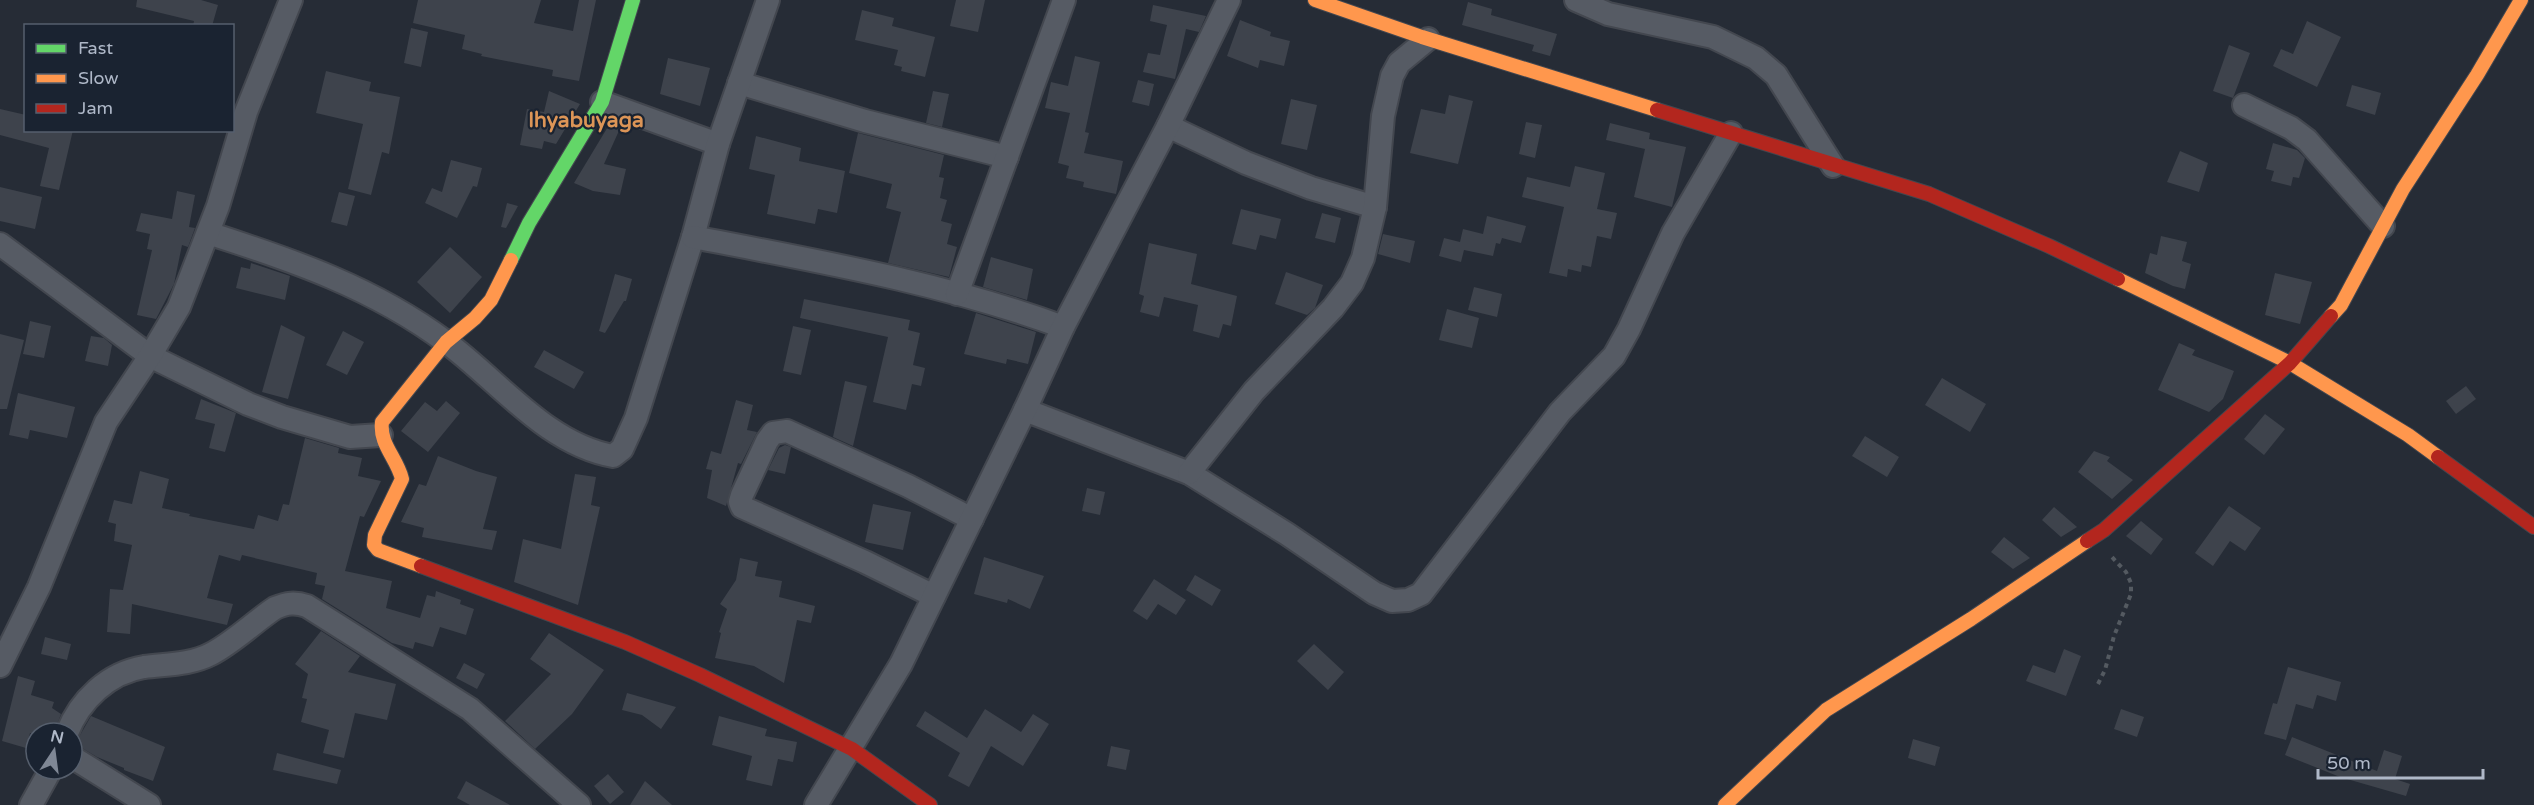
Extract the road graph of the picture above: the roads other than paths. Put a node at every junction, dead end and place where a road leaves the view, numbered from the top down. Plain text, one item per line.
1 (291, 0) edge
2 (633, 0) edge
3 (768, 0) edge
4 (1064, 0) edge
5 (1229, 0) edge
6 (1315, 0) edge
7 (1576, 0) edge
8 (2522, 0) edge
9 (1428, 39) junction
10 (739, 83) junction
11 (603, 102) junction
12 (2244, 105) dead end
13 (1168, 126) junction
14 (1731, 133) junction
15 (718, 144) junction
16 (1007, 156) junction
17 (1833, 166) junction
18 (1375, 207) junction
19 (2383, 226) junction
20 (208, 233) junction
21 (693, 237) junction
22 (0, 243) edge
23 (957, 294) junction
24 (1063, 327) junction
25 (446, 342) junction
26 (150, 356) junction
27 (2290, 363) junction
28 (1025, 410) junction
29 (381, 435) junction
30 (1189, 473) junction
31 (972, 519) junction
32 (2534, 527) edge
33 (934, 596) junction
34 (0, 666) edge
35 (72, 721) edge
36 (852, 749) junction
37 (84, 764) edge
38 (44, 781) edge
39 (31, 805) edge
40 (149, 805) edge
41 (579, 805) edge
42 (816, 805) edge
43 (930, 805) edge
44 (1725, 805) edge

1 - 20 street
2 - 11 street
3 - 10 street
4 - 16 street
5 - 13 street
6 - 9 street
7 - 17 street
8 - 19 street
9 - 14 street
9 - 18 street
10 - 15 street
10 - 16 street
11 - 15 street
11 - 25 street
12 - 19 street
13 - 18 street
13 - 24 street
14 - 17 street
14 - 30 street
15 - 21 street
16 - 23 street
17 - 27 street
18 - 30 street
19 - 27 street
20 - 25 street
20 - 26 street
21 - 23 street
21 - 25 street
22 - 26 street
23 - 24 street
24 - 28 street
25 - 29 street
26 - 29 street
26 - 34 street
27 - 32 street
27 - 44 street
28 - 30 street
28 - 31 street
29 - 36 street
31 - 33 street
31 - 33 street
33 - 36 street
35 - 41 street
36 - 42 street
36 - 43 street
37 - 40 street
38 - 39 street

